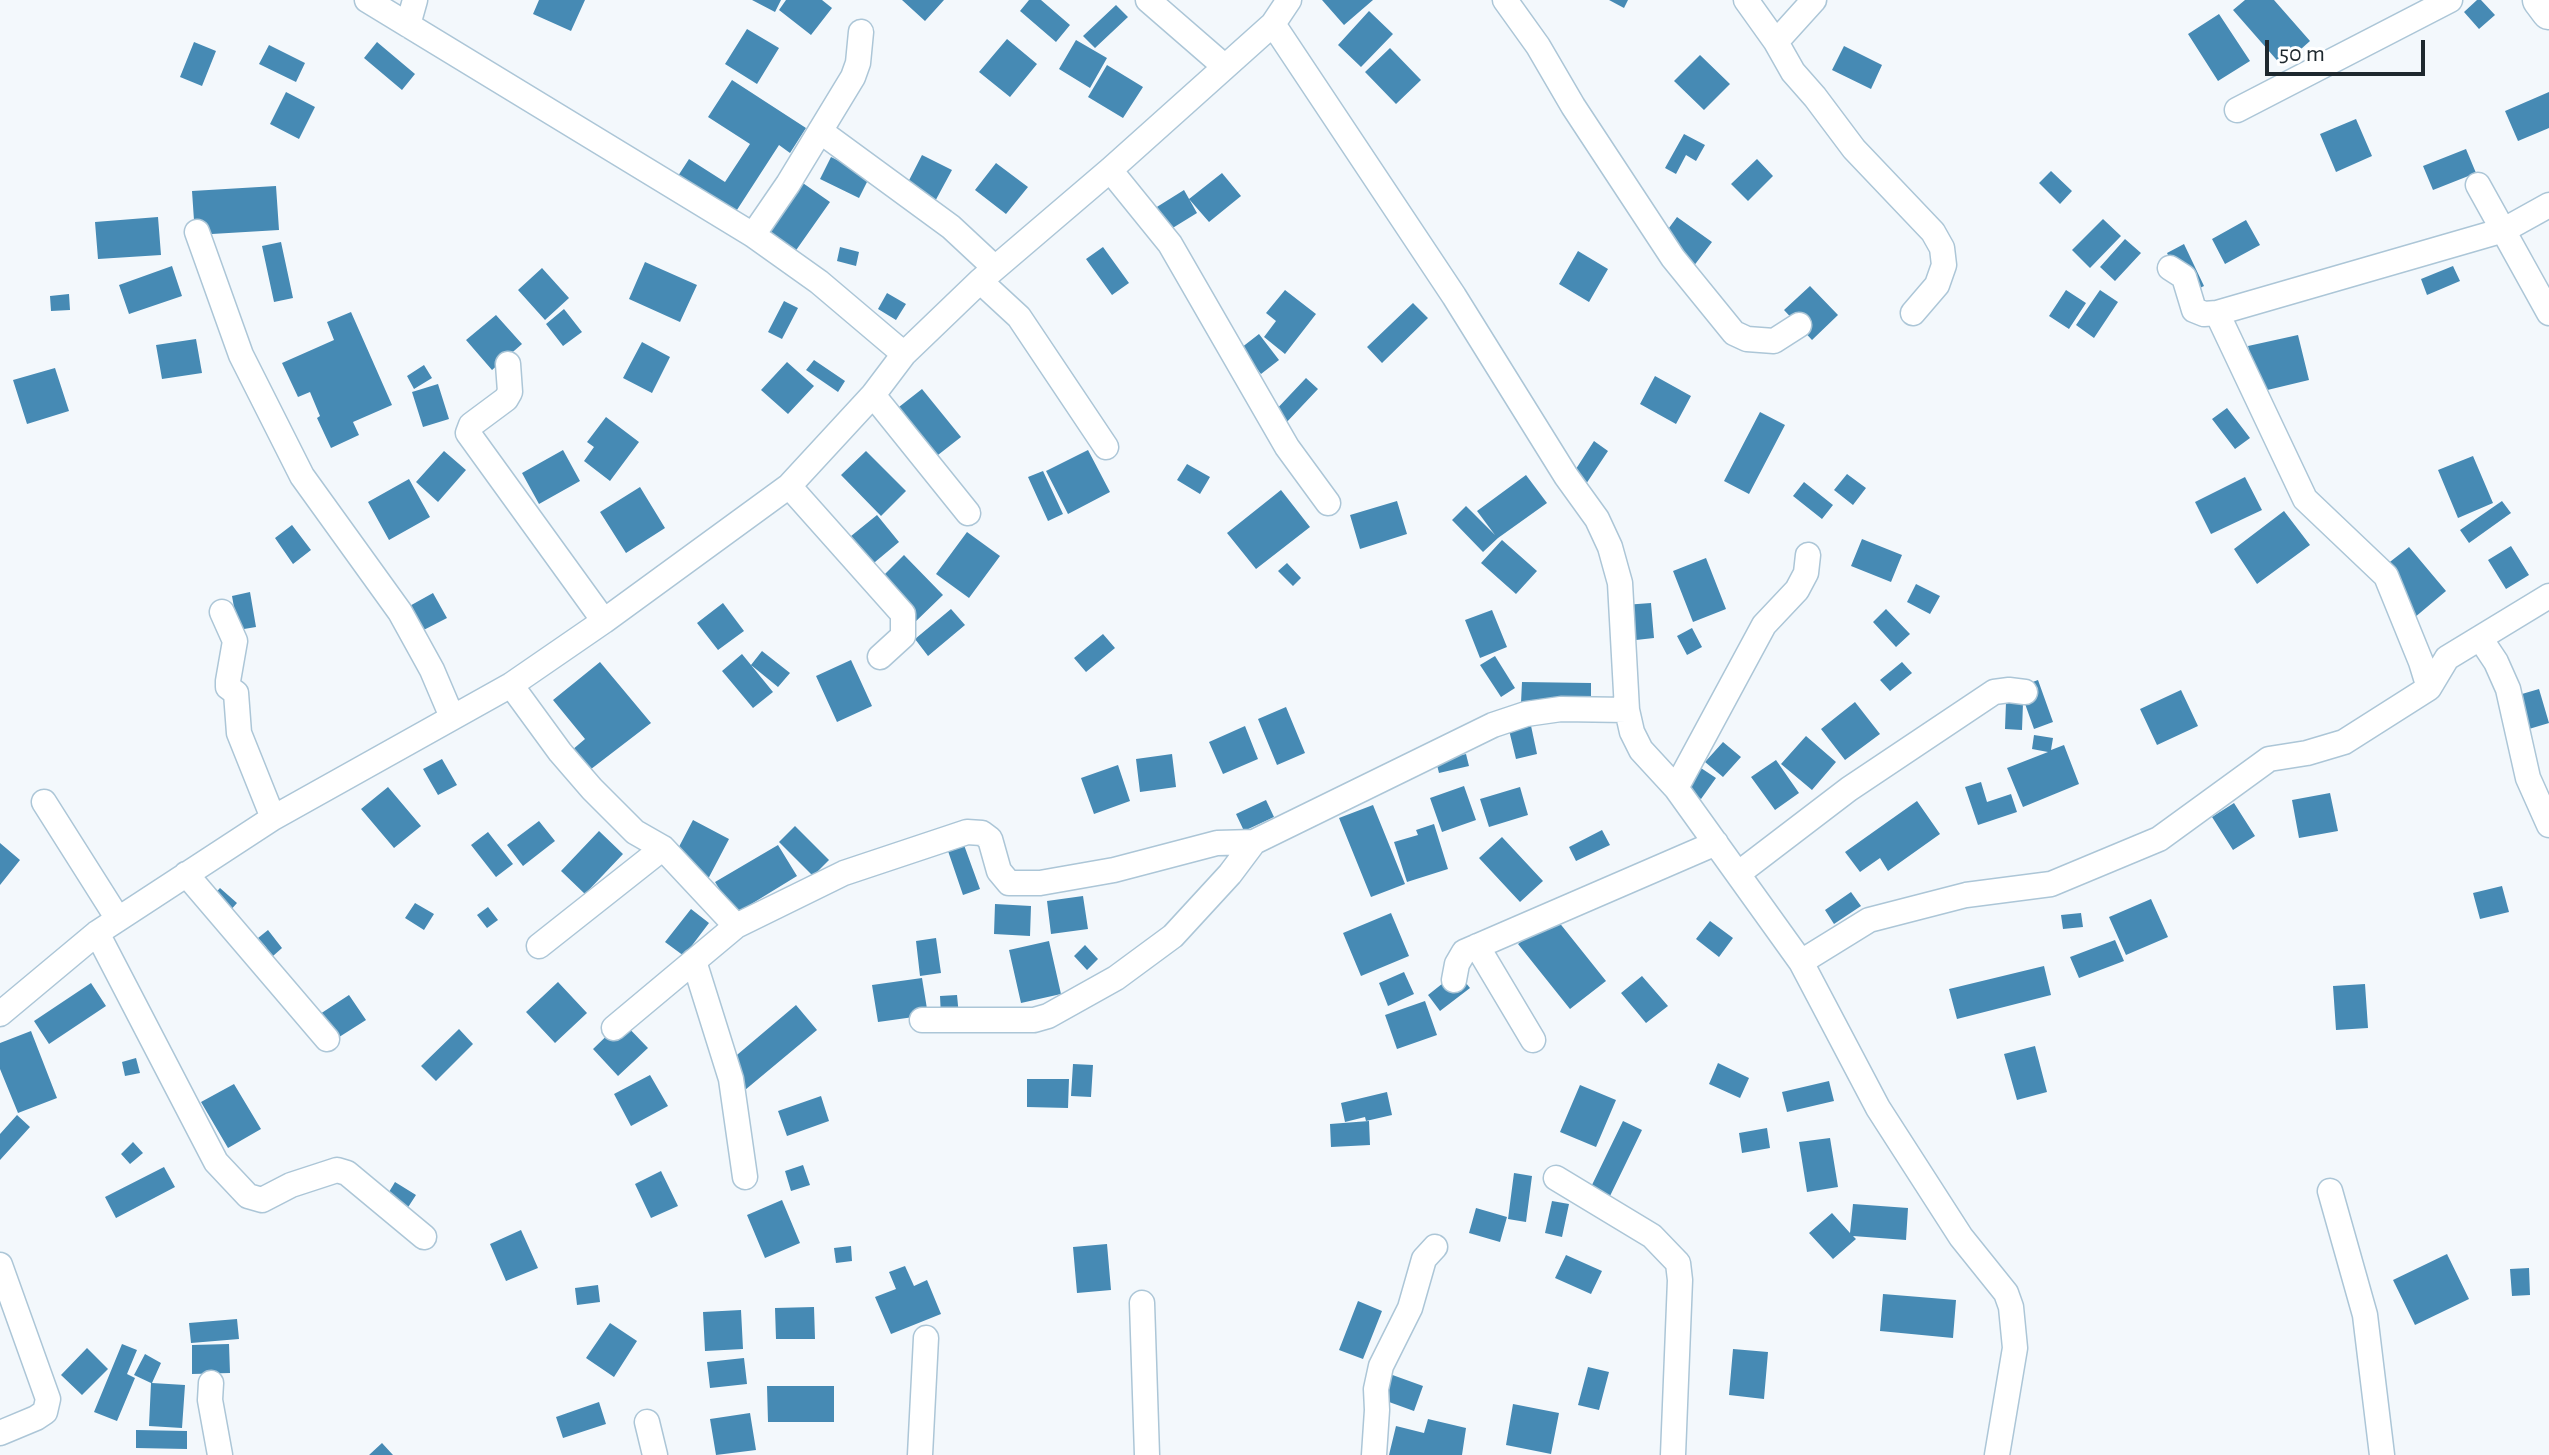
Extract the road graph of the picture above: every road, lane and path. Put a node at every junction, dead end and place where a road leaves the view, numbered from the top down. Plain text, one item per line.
1 (367, 0) edge
2 (415, 0) edge
3 (1148, 0) edge
4 (1289, 0) edge
5 (1505, 0) edge
6 (1746, 0) edge
7 (1814, 0) edge
8 (2450, 0) edge
9 (2540, 0) edge
10 (2549, 12) edge
11 (1273, 24) junction
12 (408, 25) junction
13 (861, 32) dead end
14 (1776, 42) junction
15 (1224, 66) junction
16 (2237, 110) dead end
17 (820, 131) junction
18 (1110, 170) junction
19 (2478, 185) dead end
20 (2549, 205) edge
21 (2504, 230) junction
22 (197, 232) dead end
23 (753, 235) junction
24 (2170, 268) dead end
25 (988, 274) junction
26 (1913, 313) dead end
27 (2217, 313) junction
28 (2549, 313) edge
29 (1799, 325) dead end
30 (904, 354) junction
31 (508, 364) dead end
32 (873, 395) junction
33 (1106, 447) dead end
34 (789, 486) junction
35 (1328, 503) dead end
36 (968, 513) dead end
37 (1808, 555) dead end
38 (2549, 596) edge
39 (222, 612) dead end
40 (604, 621) junction
41 (2480, 638) junction
42 (880, 657) dead end
43 (2447, 658) junction
44 (2421, 662) junction
45 (511, 685) junction
46 (2429, 688) junction
47 (2025, 692) dead end
48 (1627, 710) junction
49 (452, 717) junction
50 (1676, 788) junction
51 (44, 802) dead end
52 (273, 818) junction
53 (2549, 825) edge
54 (1254, 842) junction
55 (1716, 843) junction
56 (663, 848) junction
57 (1739, 873) junction
58 (186, 874) junction
59 (118, 919) junction
60 (736, 926) junction
61 (97, 933) junction
62 (539, 946) dead end
63 (1477, 946) junction
64 (694, 961) junction
65 (1801, 962) junction
66 (1454, 980) dead end
67 (0, 1014) edge
68 (922, 1020) dead end
69 (614, 1028) dead end
70 (327, 1039) dead end
71 (1533, 1040) dead end
72 (745, 1177) dead end
73 (1556, 1178) dead end
74 (2330, 1191) dead end
75 (424, 1237) dead end
76 (1435, 1247) dead end
77 (0, 1265) edge
78 (1142, 1303) dead end
79 (926, 1338) dead end
80 (211, 1383) dead end
81 (647, 1422) dead end
82 (0, 1433) edge
83 (220, 1455) edge
84 (655, 1455) edge
85 (920, 1455) edge
86 (1147, 1455) edge
87 (1374, 1455) edge
88 (1673, 1455) edge
89 (1997, 1455) edge
90 (2382, 1455) edge

1 - 12 street
2 - 12 street
3 - 15 street
4 - 11 street
5 - 29 street
6 - 14 street
7 - 14 street
8 - 16 street
9 - 10 street
11 - 15 street
11 - 48 street
12 - 23 street
13 - 17 street
14 - 26 street
15 - 18 street
17 - 23 street
17 - 25 street
18 - 25 street
18 - 35 street
19 - 21 street
20 - 21 street
21 - 27 street
21 - 28 street
22 - 49 street
23 - 30 street
24 - 27 street
25 - 30 street
25 - 33 street
27 - 44 street
30 - 32 street
31 - 40 street
32 - 34 street
32 - 36 street
34 - 40 street
34 - 42 street
37 - 50 street
38 - 41 street
39 - 52 street
40 - 45 street
41 - 43 street
41 - 53 street
43 - 44 street
43 - 46 street
44 - 46 street
45 - 49 street
45 - 56 street
46 - 65 street
47 - 57 street
48 - 50 street
48 - 54 street
49 - 52 street
50 - 55 street
51 - 59 street
52 - 58 street
54 - 60 street
54 - 68 street
55 - 57 street
55 - 63 street
56 - 60 street
56 - 62 street
57 - 65 street
58 - 59 street
58 - 70 street
59 - 61 street
60 - 64 street
61 - 67 street
61 - 75 street
63 - 66 street
63 - 71 street
64 - 69 street
64 - 72 street
65 - 89 street
73 - 88 street
74 - 90 street
76 - 87 street
77 - 82 street
78 - 86 street
79 - 85 street
80 - 83 street
81 - 84 street

